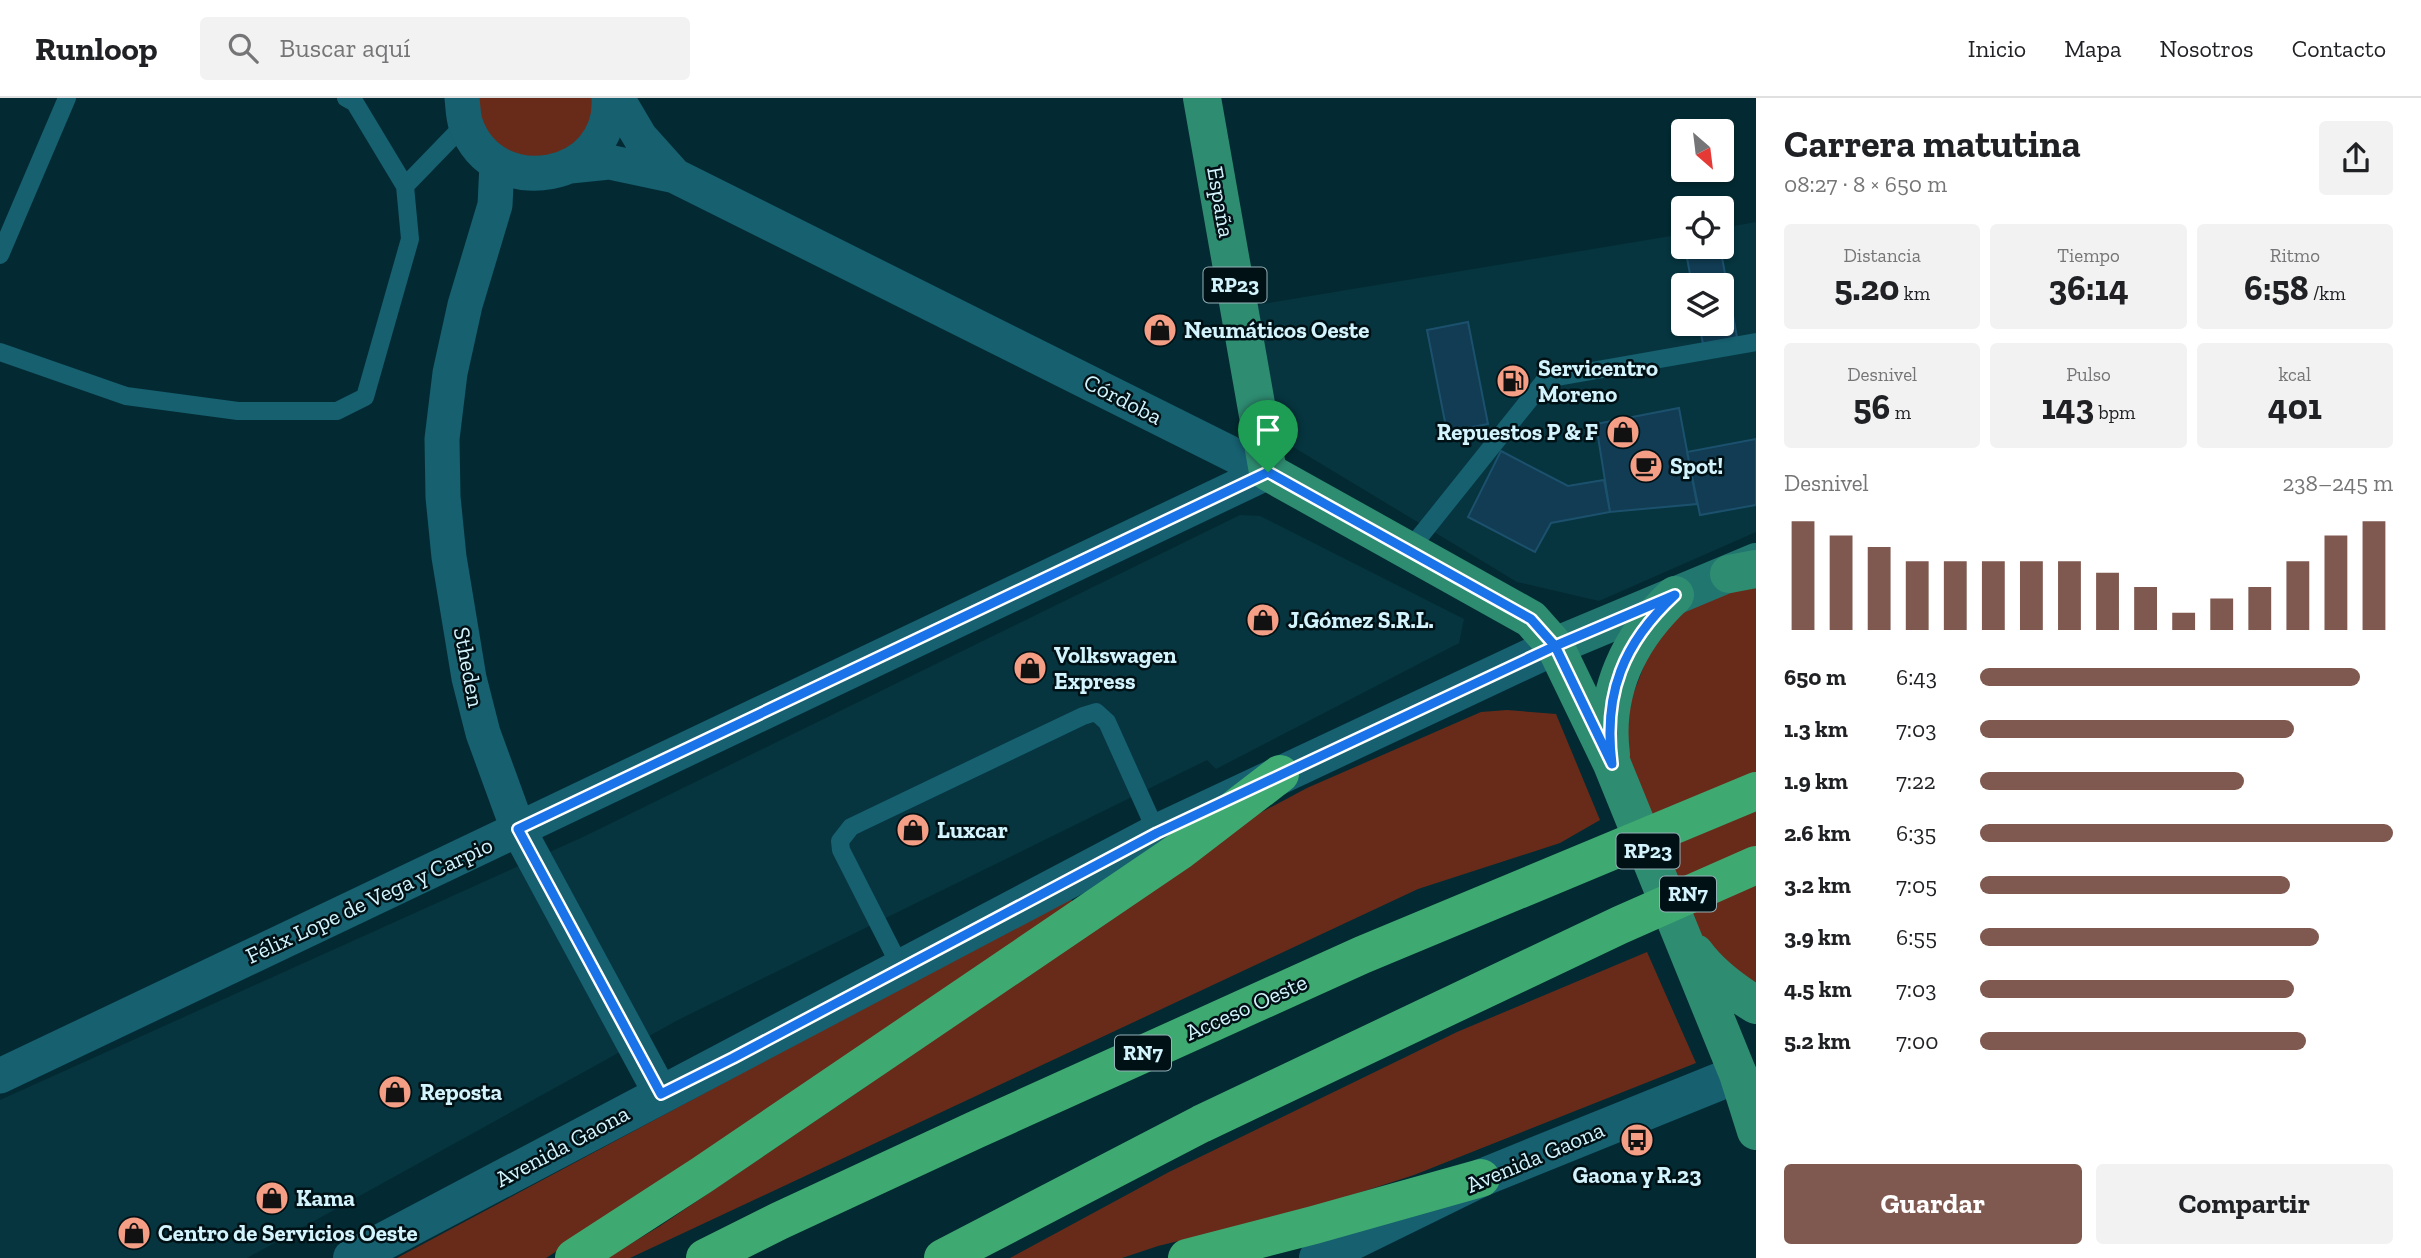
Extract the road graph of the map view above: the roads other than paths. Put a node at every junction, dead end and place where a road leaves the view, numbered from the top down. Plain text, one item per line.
1 (67, 98) edge
2 (346, 98) edge
3 (609, 98) edge
4 (617, 98) edge
5 (1202, 98) edge
6 (462, 105) edge
7 (570, 166) junction
8 (511, 169) junction
9 (675, 176) junction
10 (405, 186) junction
11 (0, 255) edge
12 (1756, 342) edge
13 (0, 352) edge
14 (1268, 472) junction
15 (1409, 550) junction
16 (1747, 568) edge
17 (1675, 595) junction
18 (1555, 646) junction
19 (1612, 764) junction
20 (1280, 774) junction
21 (1756, 791) edge
22 (518, 829) junction
23 (1157, 833) junction
24 (1756, 865) edge
25 (1684, 937) junction
26 (901, 968) junction
27 (1756, 1005) edge
28 (1747, 1070) edge
29 (0, 1076) edge
30 (661, 1094) junction
31 (1756, 1131) edge
32 (1481, 1178) junction
33 (352, 1258) edge
34 (574, 1258) edge
35 (705, 1258) edge
36 (943, 1258) edge
37 (1187, 1258) edge
38 (1318, 1258) edge

1 - 11 lane
2 - 10 lane
3 - 7 street
4 - 9 street, Córdoba
5 - 14 main road, España / RP23
6 - 8 street
6 - 10 lane
7 - 8 street, Córdoba
7 - 9 street, Córdoba
8 - 22 street, Stheden
9 - 14 street, Córdoba
10 - 13 lane
12 - 15 lane
14 - 15 main road, Córdoba / RP23
14 - 22 street, Félix Lope de Vega y Carpio
15 - 18 main road, Córdoba / RP23
16 - 17 main road, Avenida Gaona
17 - 18 main road, Avenida Gaona
17 - 19 main road
18 - 19 main road, RP23
18 - 20 street, Avenida Gaona
19 - 25 main road, RP23
20 - 23 street, Avenida Gaona
20 - 34 highway
21 - 35 highway, Acceso Oeste / RN7
22 - 29 street, Félix Lope de Vega y Carpio
22 - 30 street, Stheden
23 - 26 street, Avenida Gaona
23 - 26 lane
24 - 36 highway, RN7
25 - 27 main road
25 - 28 main road, RP23
26 - 30 street, Avenida Gaona
28 - 31 main road, RP23
28 - 32 street, Avenida Gaona
30 - 33 street, Avenida Gaona
32 - 37 highway
32 - 38 street, Avenida Gaona

